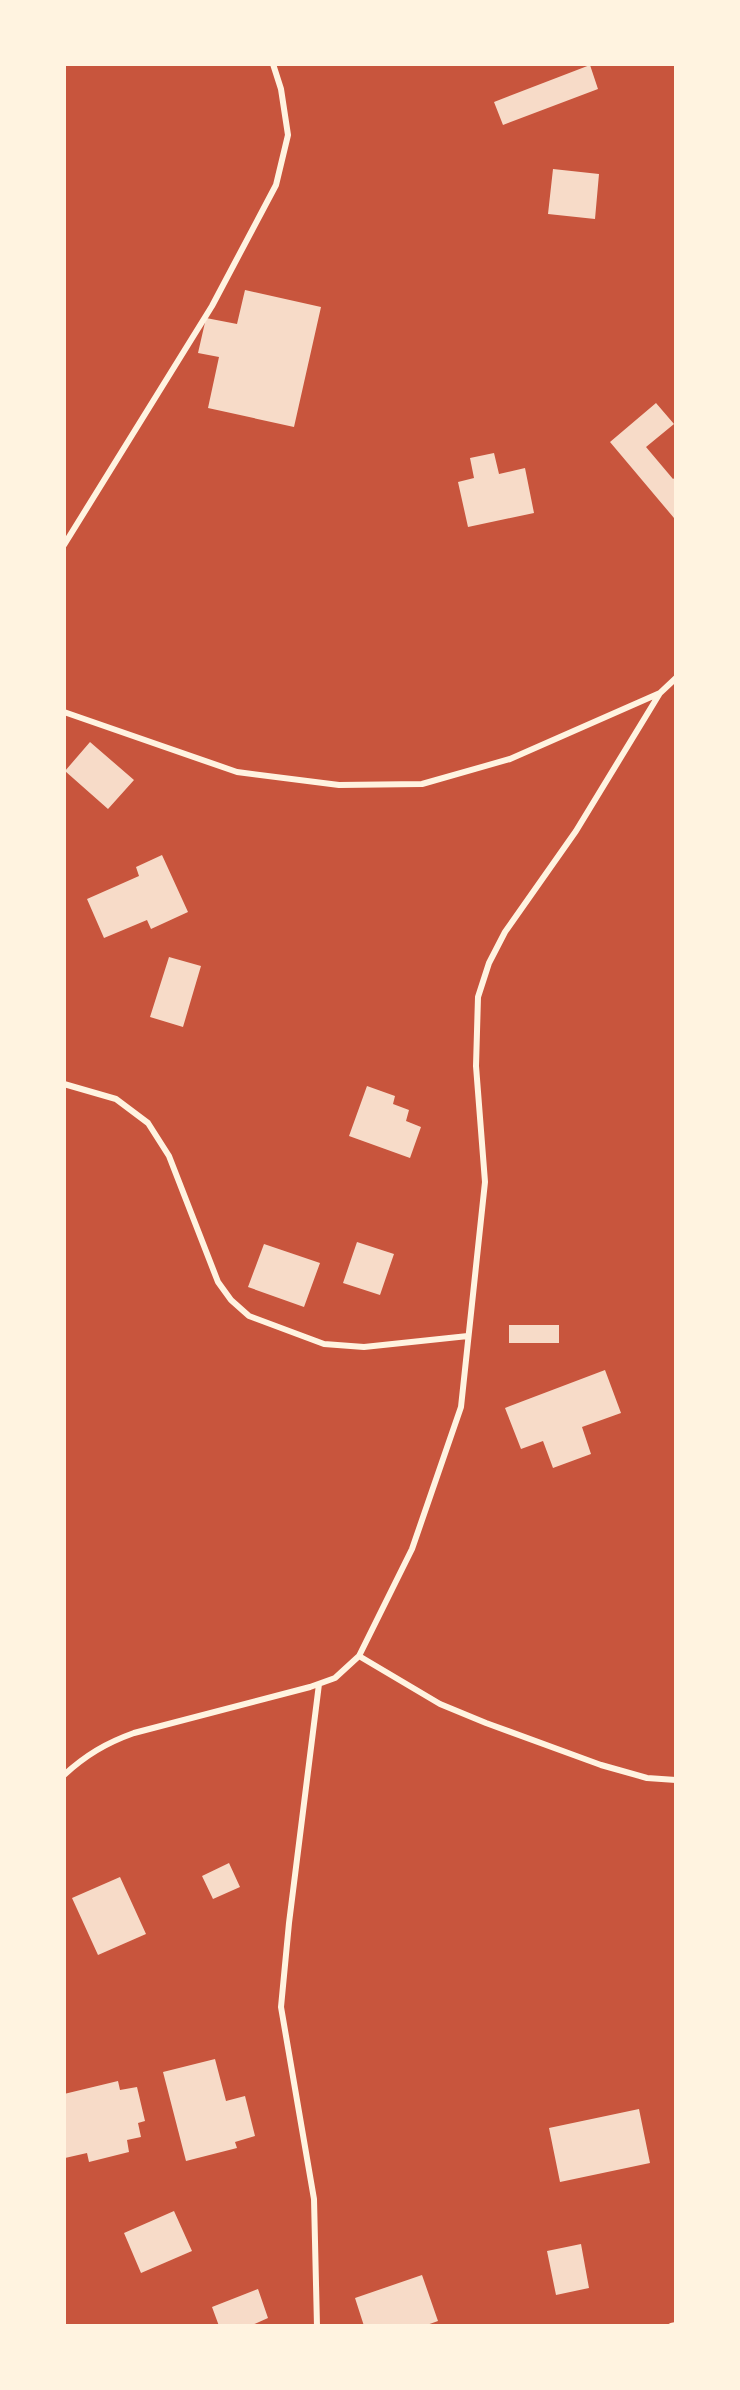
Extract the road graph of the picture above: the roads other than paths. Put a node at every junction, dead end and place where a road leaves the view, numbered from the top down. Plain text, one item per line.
1 (273, 64) edge
2 (64, 545) edge
3 (675, 678) edge
4 (660, 693) junction
5 (64, 712) edge
6 (64, 1084) edge
7 (468, 1336) junction
8 (359, 1656) junction
9 (319, 1684) junction
10 (64, 1775) edge
11 (675, 1780) edge
12 (317, 2325) edge

1 - 2 street
3 - 4 street
4 - 5 street
4 - 7 street
6 - 7 street
7 - 8 street
8 - 9 street
8 - 11 street
9 - 10 street
9 - 12 street

